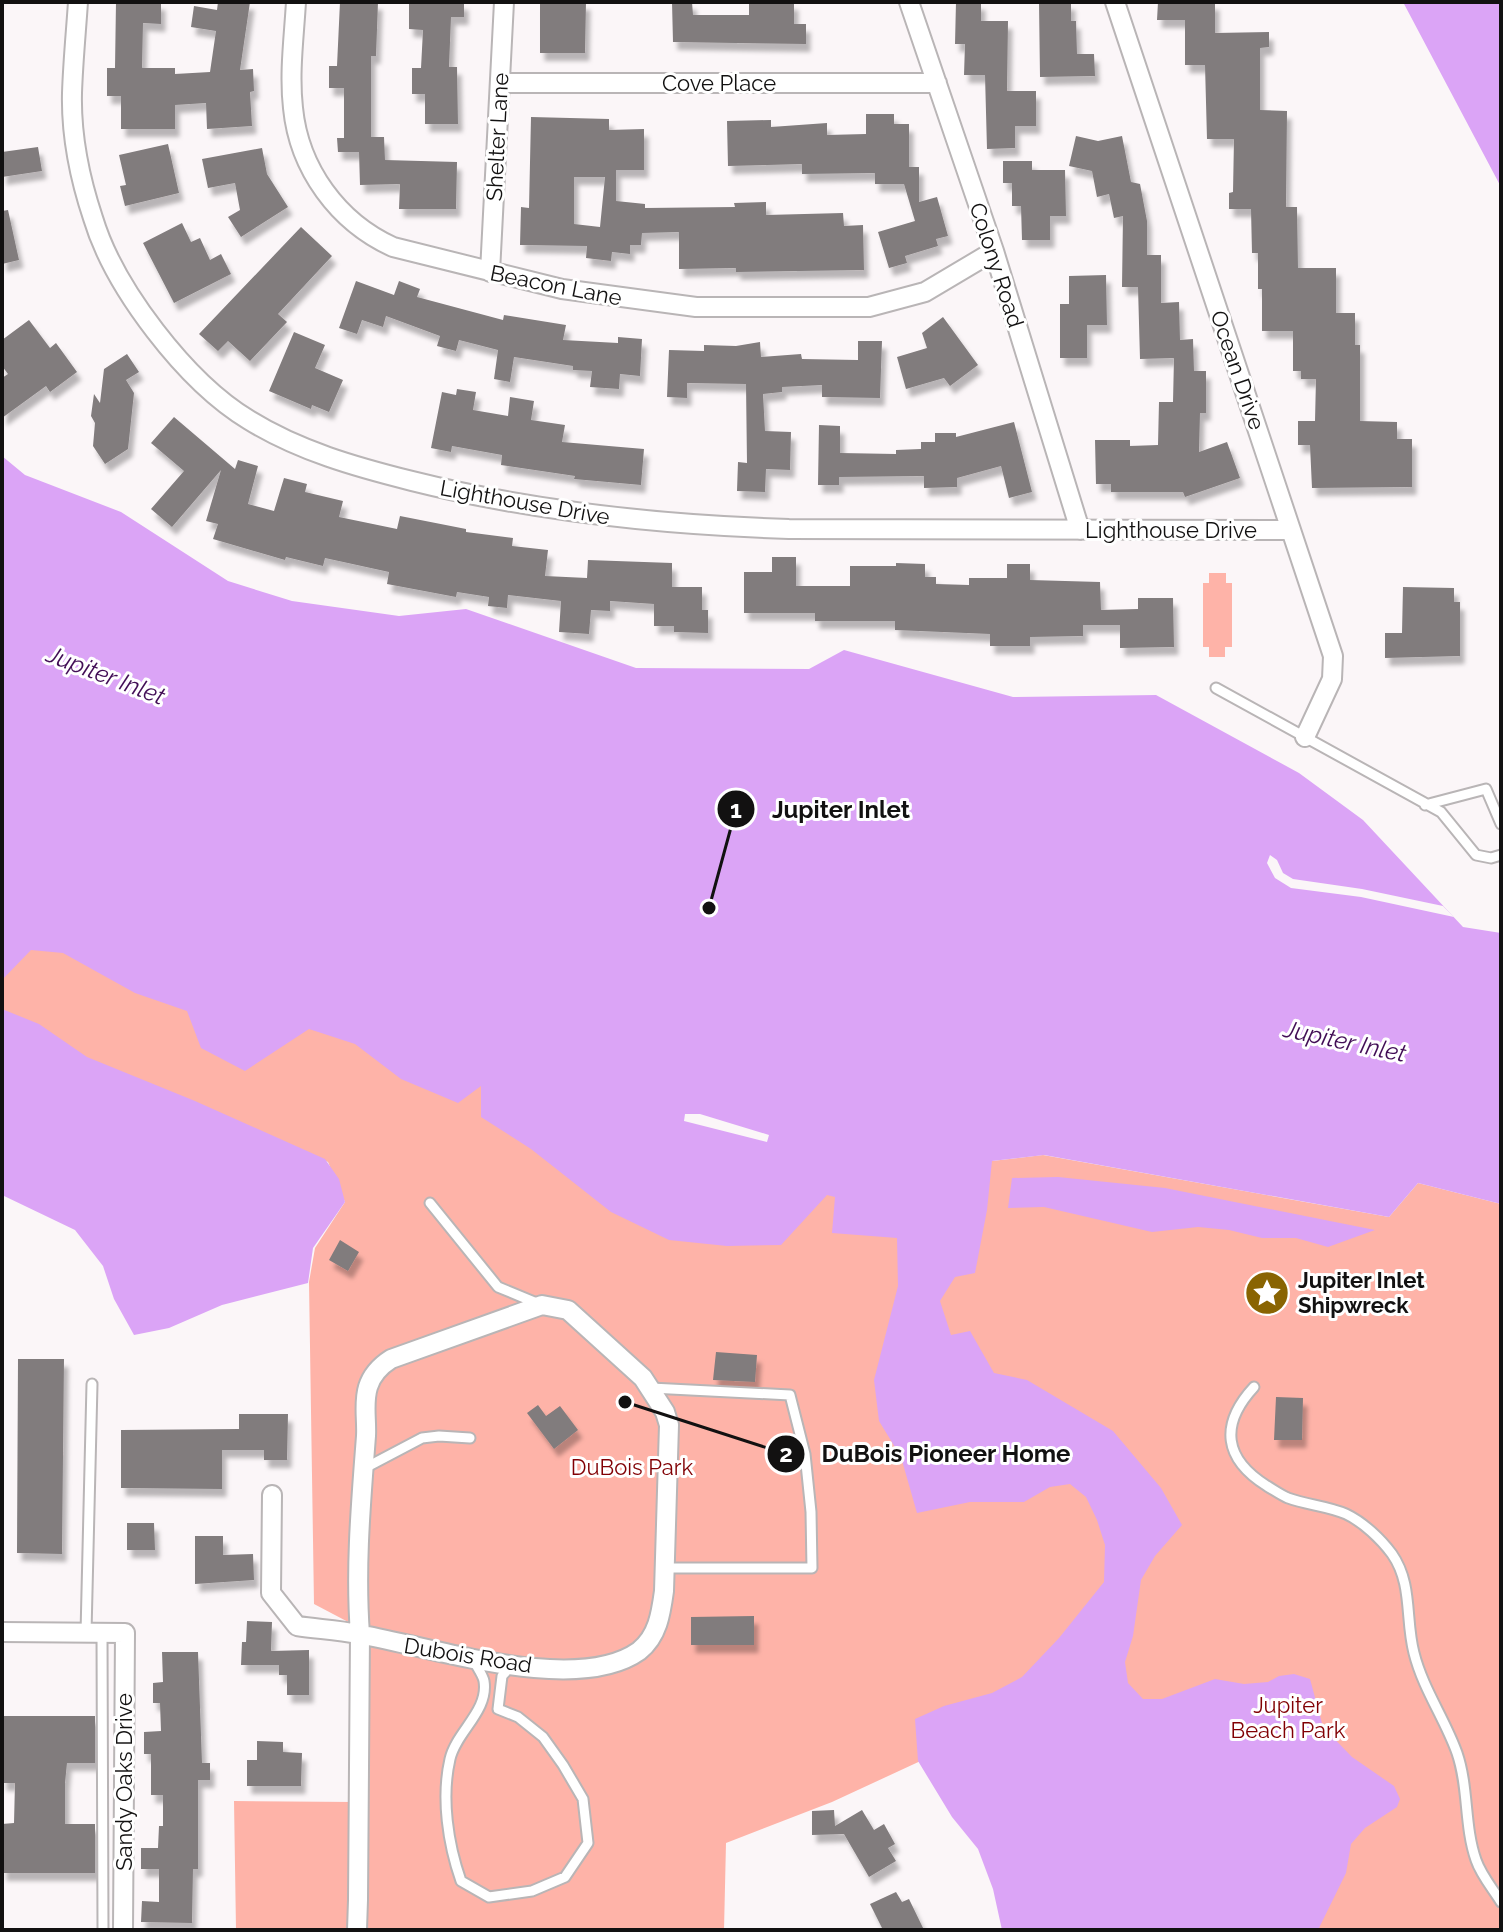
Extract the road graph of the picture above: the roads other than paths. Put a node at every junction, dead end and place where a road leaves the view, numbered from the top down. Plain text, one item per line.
1 (78, 2) edge
2 (296, 2) edge
3 (504, 2) edge
4 (909, 2) edge
5 (1115, 2) edge
6 (500, 83) junction
7 (937, 83) junction
8 (994, 251) junction
9 (490, 272) junction
10 (1080, 530) junction
11 (1291, 530) junction
12 (1216, 688) dead end
13 (1305, 737) junction
14 (1425, 805) junction
15 (1501, 824) edge
16 (1501, 855) edge
17 (430, 1203) dead end
18 (542, 1305) junction
19 (92, 1384) dead end
20 (1254, 1387) dead end
21 (651, 1388) junction
22 (470, 1438) dead end
23 (363, 1469) junction
24 (272, 1495) dead end
25 (665, 1568) junction
26 (2, 1632) edge
27 (94, 1633) junction
28 (360, 1634) junction
29 (473, 1659) junction
30 (512, 1665) junction
31 (480, 1708) junction
32 (498, 1709) junction
33 (1501, 1902) edge
34 (103, 1930) edge
35 (123, 1930) edge
36 (357, 1930) edge

1 - 10 street, Lighthouse Drive
2 - 9 street, Beacon Lane
3 - 6 street, Shelter Lane
4 - 7 street, Colony Road
5 - 11 street, Ocean Drive
6 - 7 street, Cove Place
6 - 9 street, Shelter Lane
7 - 8 street, Colony Road
8 - 9 street, Beacon Lane
8 - 10 street, Colony Road
10 - 11 street, Lighthouse Drive
11 - 13 street, Ocean Drive
12 - 13 lane
13 - 14 lane
14 - 15 lane
14 - 16 lane
17 - 18 lane, Dubois Road
18 - 21 street, Dubois Road
18 - 23 street
19 - 27 lane
20 - 33 lane
21 - 25 street, Dubois Road
21 - 25 lane
22 - 23 lane
23 - 28 street
24 - 28 street, Dubois Road
25 - 30 street, Dubois Road
26 - 27 street
27 - 34 lane
27 - 35 street, Sandy Oaks Drive
28 - 29 street, Dubois Road
28 - 36 street
29 - 30 street, Dubois Road
29 - 31 lane
30 - 32 lane
31 - 32 lane
31 - 32 lane

